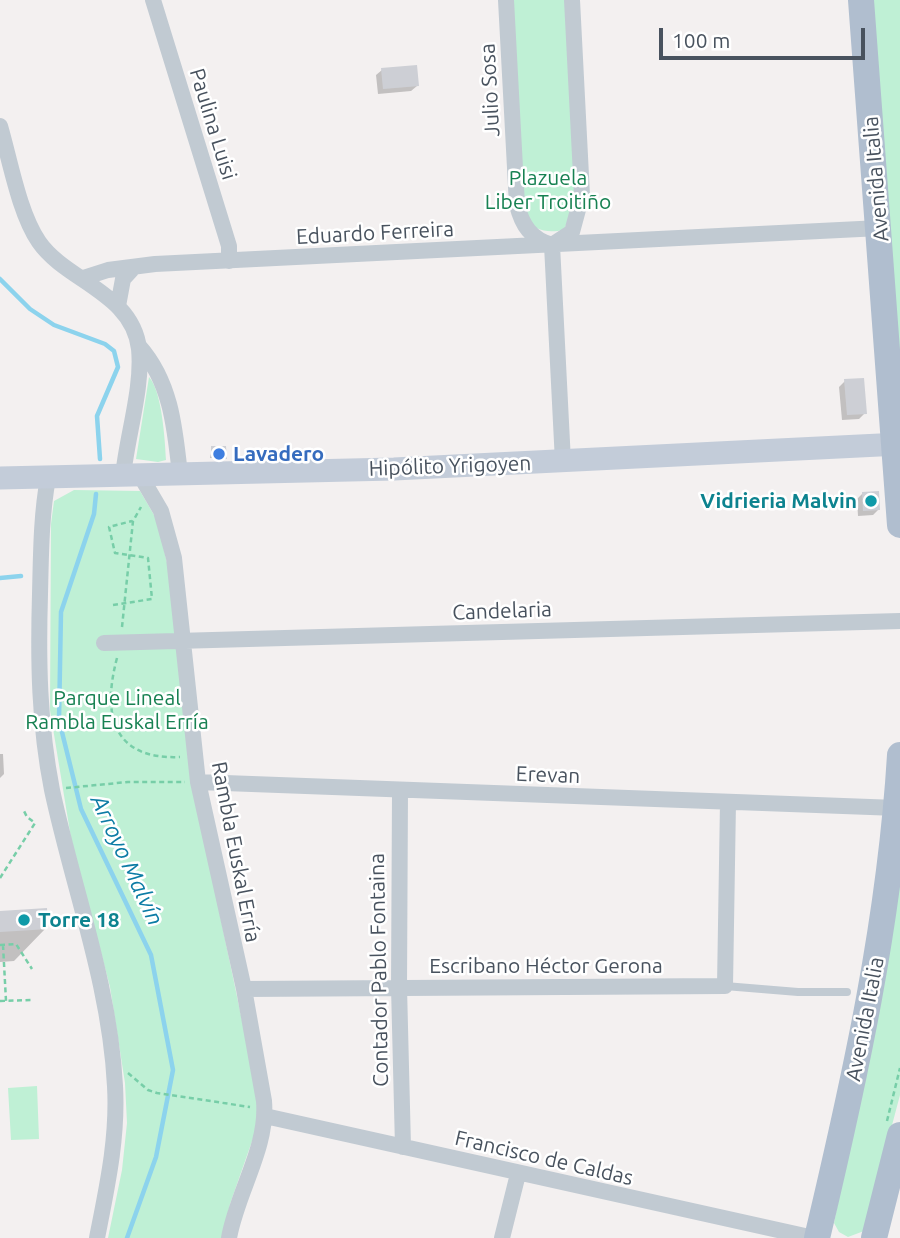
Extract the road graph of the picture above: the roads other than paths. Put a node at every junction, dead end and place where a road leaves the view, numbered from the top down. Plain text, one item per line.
1 (153, 0) edge
2 (506, 0) edge
3 (572, 0) edge
4 (861, 0) edge
5 (0, 126) edge
6 (880, 228) junction
7 (552, 245) junction
8 (229, 261) junction
9 (134, 267) junction
10 (83, 278) junction
11 (118, 306) junction
12 (139, 346) junction
13 (898, 444) edge
14 (563, 462) junction
15 (131, 475) junction
16 (180, 475) junction
17 (0, 478) edge
18 (48, 478) junction
19 (900, 525) edge
20 (900, 621) edge
21 (184, 641) junction
22 (104, 643) dead end
23 (900, 755) edge
24 (198, 782) junction
25 (400, 792) junction
26 (728, 802) junction
27 (897, 808) junction
28 (725, 986) junction
29 (398, 987) junction
30 (244, 989) junction
31 (847, 992) dead end
32 (265, 1116) junction
33 (900, 1135) edge
34 (403, 1147) junction
35 (518, 1174) junction
36 (97, 1238) edge
37 (229, 1238) edge
38 (502, 1238) edge
39 (816, 1238) edge
40 (874, 1238) edge

1 - 8 street, Paulina Luisi
2 - 7 street, Julio Sosa
3 - 7 street
4 - 6 main road, Avenida Italia
5 - 10 street
6 - 7 street, Eduardo Ferreira
6 - 13 main road, Avenida Italia
7 - 8 street, Eduardo Ferreira
7 - 14 street
8 - 9 street, Eduardo Ferreira
9 - 10 street, Eduardo Ferreira
9 - 11 street
10 - 11 street
11 - 12 street
12 - 15 street
12 - 16 street
13 - 14 street, Hipólito Yrigoyen
13 - 19 main road, Avenida Italia
14 - 16 street, Hipólito Yrigoyen
15 - 16 street, Hipólito Yrigoyen
15 - 18 street, Hipólito Yrigoyen
15 - 21 street, Rambla Euskal Erría
17 - 18 street, Hipólito Yrigoyen
18 - 36 street
20 - 21 street, Candelaria
21 - 22 street, Candelaria
21 - 24 street, Rambla Euskal Erría
23 - 27 main road, Avenida Italia
24 - 25 street, Erevan
24 - 30 street, Rambla Euskal Erría
25 - 26 street, Erevan
25 - 29 street, Contador Pablo Fontaina
26 - 27 street, Erevan
26 - 28 street
27 - 39 main road, Avenida Italia
28 - 29 street, Escribano Héctor Gerona
28 - 31 lane, Escribano Héctor Gerona
29 - 30 street, Escribano Héctor Gerona
29 - 34 street, Contador Pablo Fontaina
30 - 32 street, Rambla Euskal Erría
32 - 34 street, Francisco de Caldas
32 - 37 street, Rambla Euskal Erría
33 - 40 main road
34 - 35 street, Francisco de Caldas
35 - 38 street
35 - 39 street, Francisco de Caldas

